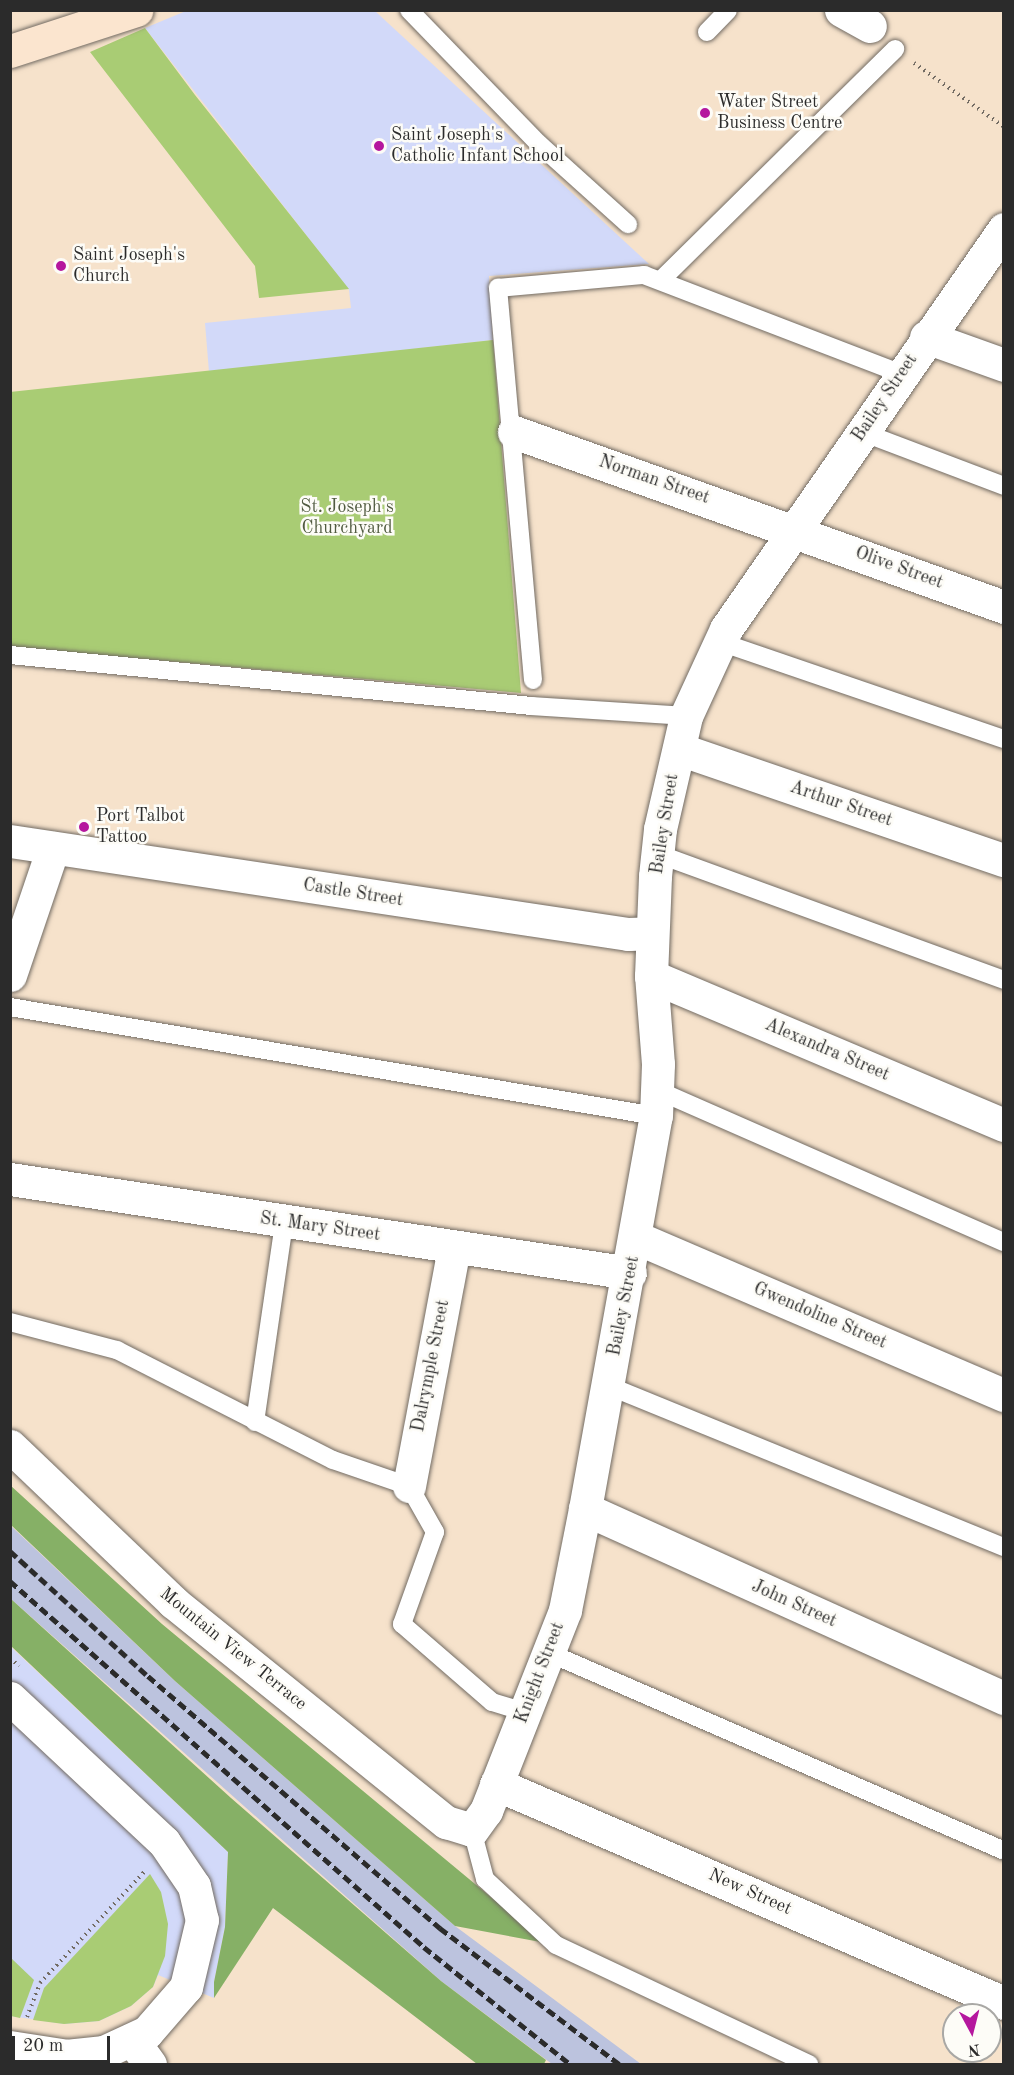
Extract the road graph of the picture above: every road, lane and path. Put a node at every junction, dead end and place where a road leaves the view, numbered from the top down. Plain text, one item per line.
1 (136, 10) edge
2 (409, 10) edge
3 (728, 10) edge
4 (836, 17) edge
5 (92, 18) edge
6 (870, 26) dead end
7 (707, 32) dead end
8 (895, 49) joint
9 (10, 51) edge
10 (1004, 127) edge
11 (628, 224) dead end
12 (1004, 229) edge
13 (661, 280) junction
14 (926, 337) junction
15 (1004, 365) edge
16 (902, 374) junction
17 (514, 432) junction
18 (862, 432) junction
19 (1004, 486) edge
20 (794, 529) junction
21 (1004, 607) edge
22 (720, 642) junction
23 (10, 655) edge
24 (533, 680) dead end
25 (686, 716) junction
26 (1004, 739) edge
27 (679, 749) junction
28 (10, 841) edge
29 (54, 848) junction
30 (658, 854) junction
31 (1004, 860) edge
32 (652, 933) junction
33 (10, 975) edge
34 (651, 975) junction
35 (1004, 980) edge
36 (10, 1007) edge
37 (657, 1103) junction
38 (1004, 1125) edge
39 (10, 1179) edge
40 (284, 1222) junction
41 (637, 1238) junction
42 (1004, 1242) edge
43 (454, 1247) junction
44 (630, 1274) junction
45 (10, 1323) edge
46 (609, 1386) junction
47 (1004, 1395) edge
48 (255, 1422) junction
49 (10, 1446) edge
50 (409, 1486) junction
51 (585, 1509) junction
52 (1004, 1547) edge
53 (547, 1652) junction
54 (10, 1658) edge
55 (19, 1686) edge
56 (1004, 1698) edge
57 (525, 1712) junction
58 (496, 1784) junction
59 (472, 1830) junction
60 (164, 1842) junction
61 (1004, 1851) edge
62 (1004, 2003) edge
63 (17, 2036) edge
64 (141, 2053) edge
65 (809, 2064) edge

1 - 5 street
2 - 11 lane
3 - 7 lane
4 - 6 street
5 - 9 street
8 - 10 path
8 - 13 lane
12 - 14 street, Bailey Street
13 - 16 lane
13 - 17 lane
14 - 15 street
14 - 16 street, Bailey Street
16 - 18 street, Bailey Street
17 - 20 street, Norman Street
17 - 24 lane
18 - 19 lane
18 - 20 street, Bailey Street
20 - 21 street, Olive Street
20 - 22 street, Bailey Street
22 - 25 street, Bailey Street
22 - 26 lane
23 - 25 lane
25 - 27 street, Bailey Street
27 - 30 street, Bailey Street
27 - 31 street, Arthur Street
28 - 29 street, Castle Street
29 - 32 street, Castle Street
29 - 33 street
30 - 32 street, Bailey Street
30 - 35 lane
32 - 34 street, Bailey Street
34 - 37 street, Bailey Street
34 - 38 street, Alexandra Street
36 - 37 lane
37 - 41 street, Bailey Street
37 - 42 lane
39 - 40 street, St. Mary Street
40 - 43 street, St. Mary Street
40 - 48 lane
41 - 44 street, Bailey Street
41 - 47 street, Gwendoline Street
43 - 44 street, St. Mary Street
43 - 50 street, Dalrymple Street
44 - 46 street, Bailey Street
45 - 48 lane
46 - 51 street, Bailey Street
46 - 52 lane
48 - 50 lane
49 - 59 street, Mountain View Terrace
50 - 57 lane
51 - 53 street, Knight Street
51 - 56 street, John Street
53 - 57 street, Knight Street
53 - 61 lane
54 - 55 path
55 - 60 street
57 - 58 street, Knight Street
58 - 59 street, Knight Street
58 - 62 street, New Street
59 - 65 lane
60 - 63 path
60 - 64 street
63 - 64 street

